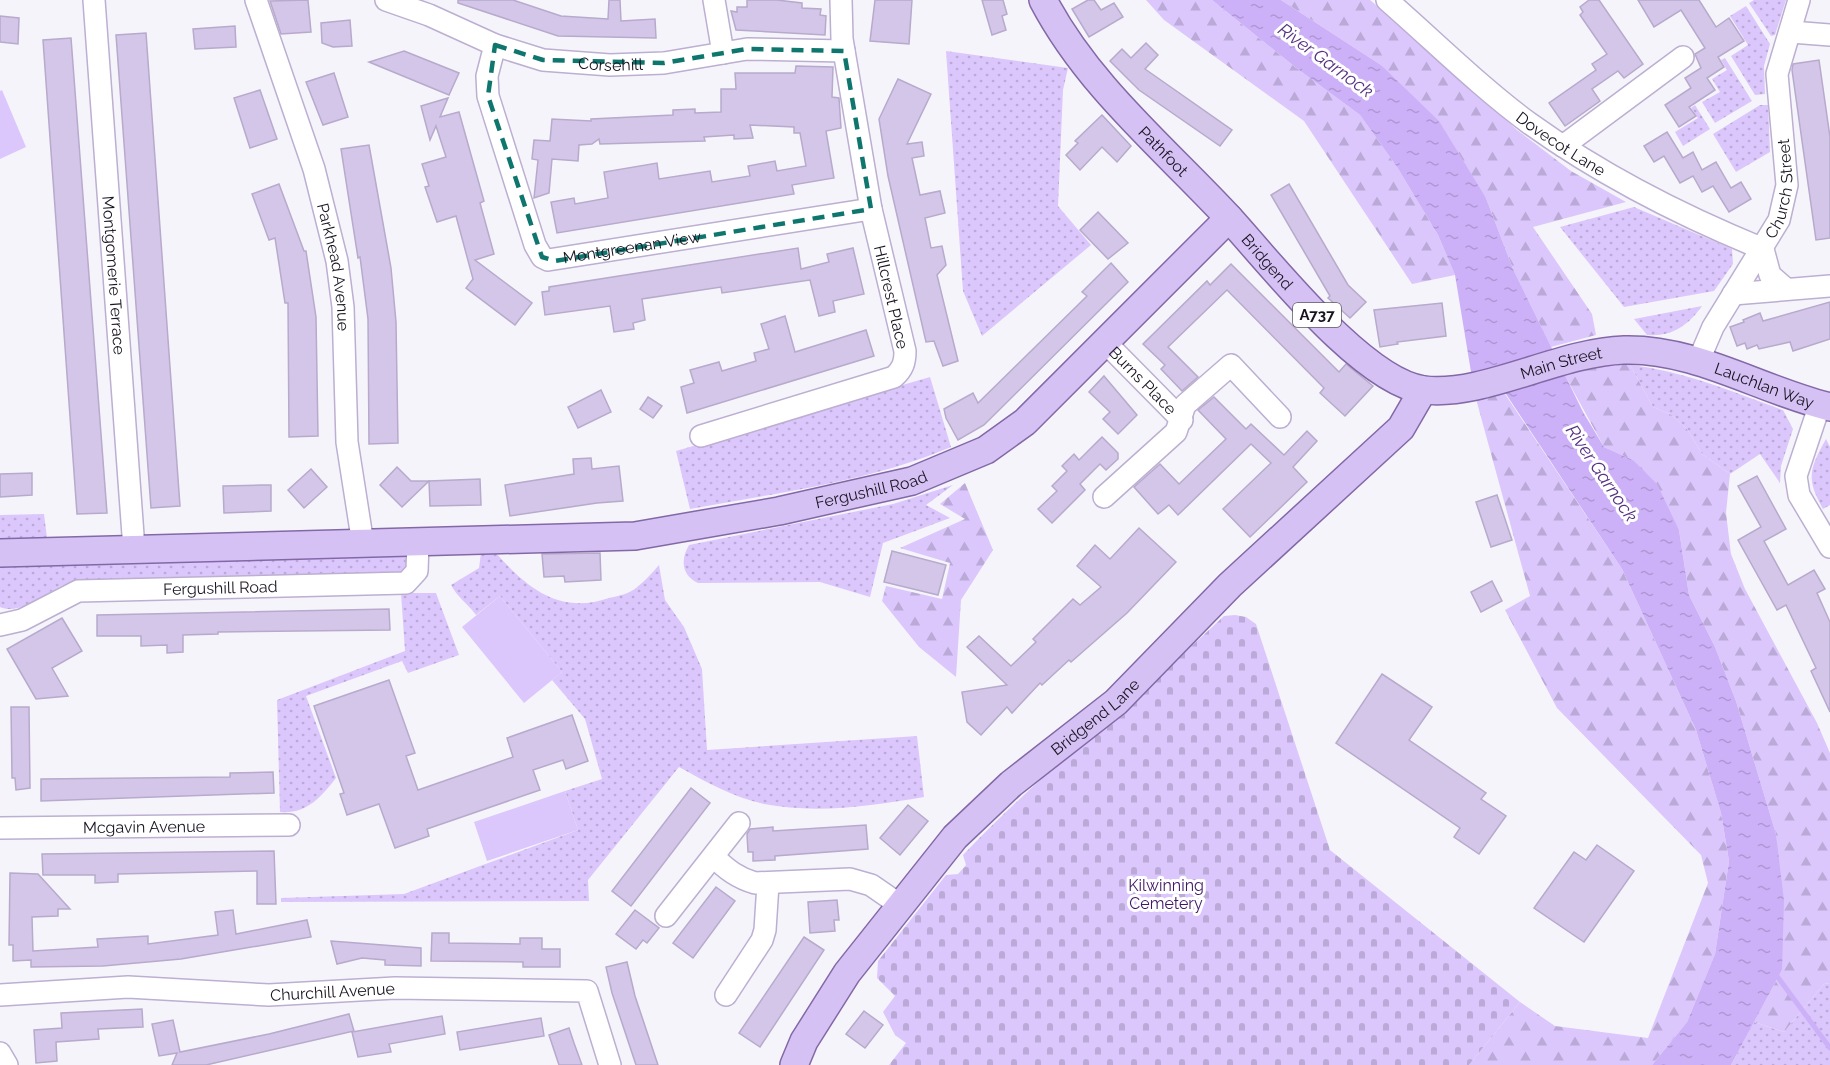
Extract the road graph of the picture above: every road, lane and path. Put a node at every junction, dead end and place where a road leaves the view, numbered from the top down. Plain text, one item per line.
1 (94, 0) edge
2 (256, 0) edge
3 (386, 0) edge
4 (714, 0) edge
5 (841, 0) edge
6 (1043, 0) edge
7 (1387, 0) edge
8 (1799, 0) edge
9 (1791, 32) junction
10 (1830, 35) edge
11 (495, 45) junction
12 (843, 51) junction
13 (723, 53) junction
14 (1683, 57) dead end
15 (1563, 146) junction
16 (871, 209) junction
17 (1229, 218) junction
18 (1762, 249) junction
19 (1830, 286) edge
20 (1786, 289) junction
21 (1734, 294) junction
22 (1105, 342) junction
23 (1698, 362) junction
24 (1423, 390) junction
25 (1825, 406) edge
26 (1280, 417) dead end
27 (1182, 420) junction
28 (701, 436) dead end
29 (1104, 497) dead end
30 (418, 543) junction
31 (363, 544) junction
32 (1830, 547) edge
33 (134, 549) junction
34 (0, 553) edge
35 (0, 625) edge
36 (739, 823) dead end
37 (289, 825) dead end
38 (0, 828) edge
39 (714, 857) junction
40 (768, 885) junction
41 (900, 905) junction
42 (666, 916) dead end
43 (0, 995) edge
44 (726, 995) dead end
45 (0, 1053) edge
46 (7, 1065) edge
47 (610, 1065) edge
48 (794, 1065) edge

1 - 33 street, Montgomerie Terrace
2 - 31 street, Parkhead Avenue
3 - 11 street, Corsehill
4 - 13 street
5 - 12 street, Hillcrest Place
6 - 17 main road, Pathfoot / A737
7 - 15 street, Dovecot Lane
8 - 9 street, Church Street
9 - 10 street
9 - 18 street, Church Street
11 - 13 street, Corsehill
11 - 16 street, Montgreenan View
12 - 13 street, Corsehill
12 - 16 street, Hillcrest Place
14 - 15 street
15 - 18 street, Dovecot Lane
16 - 28 street, Hillcrest Place
17 - 22 main road, Fergushill Road
17 - 24 main road, Bridgend / A737
18 - 20 street
18 - 21 street, Church Street
19 - 20 street
20 - 21 street
21 - 23 street, Church Street
22 - 27 street, Burns Place
22 - 30 main road, Fergushill Road
23 - 24 main road, Main Street / A737
23 - 25 main road, Lauchlan Way / A737
24 - 41 main road, Bridgend Lane
25 - 32 street
26 - 27 street, Burns Place
27 - 29 street, Burns Place
30 - 31 main road, Fergushill Road
30 - 35 street, Fergushill Road
31 - 33 main road, Fergushill Road
33 - 34 main road, Fergushill Road
36 - 39 street
37 - 38 street, Mcgavin Avenue
39 - 40 street
39 - 42 street
40 - 41 street
40 - 44 street
41 - 48 main road, Bridgend Lane
43 - 47 street, Churchill Avenue
45 - 46 street

